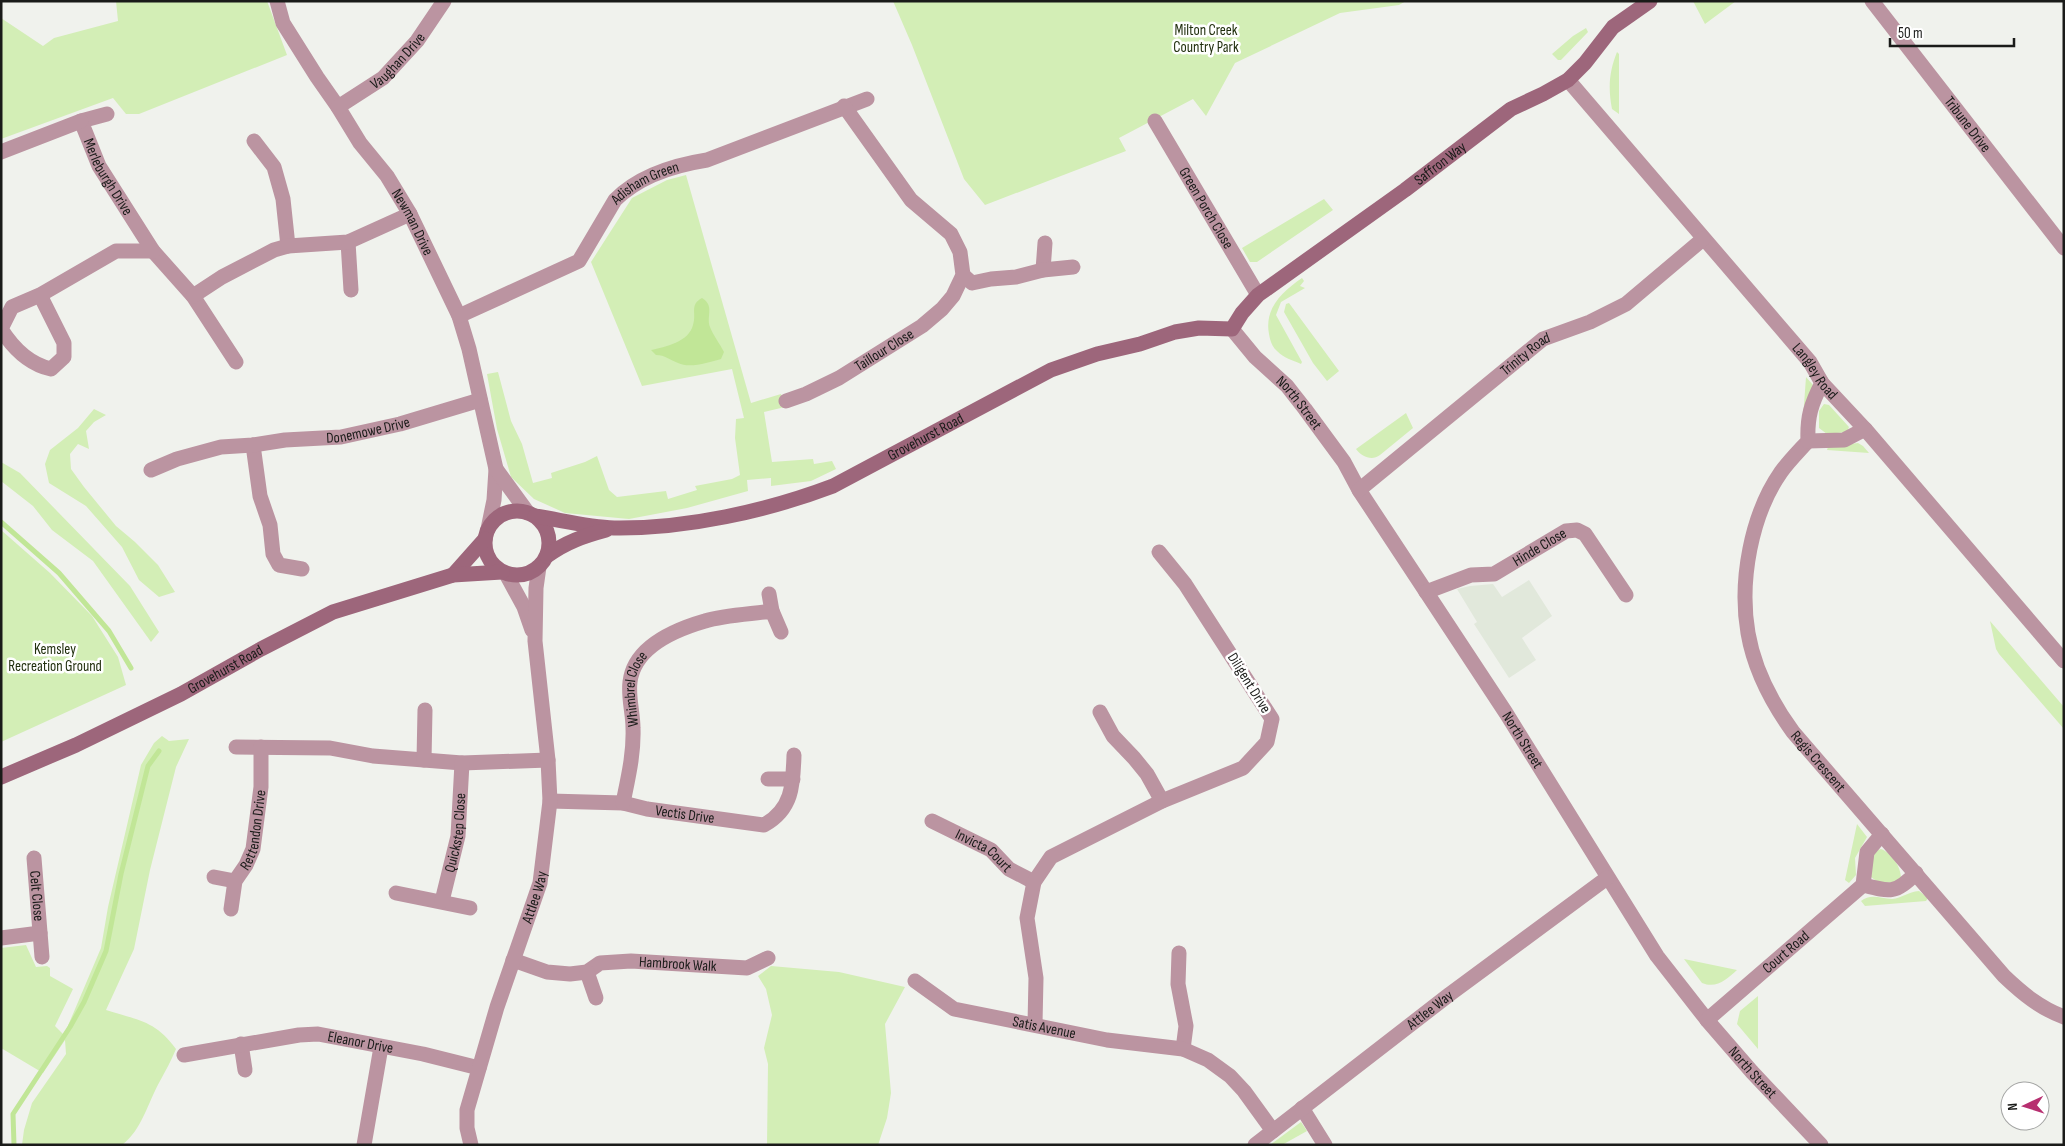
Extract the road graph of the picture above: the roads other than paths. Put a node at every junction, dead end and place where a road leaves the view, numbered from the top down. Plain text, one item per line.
1 (277, 1) edge
2 (444, 1) edge
3 (1650, 1) edge
4 (1872, 1) edge
5 (1568, 80) junction
6 (867, 99) dead end
7 (844, 106) junction
8 (338, 107) junction
9 (107, 114) dead end
10 (81, 121) junction
11 (1155, 121) dead end
12 (254, 141) dead end
13 (1, 152) edge
14 (410, 214) junction
15 (1703, 238) junction
16 (348, 242) junction
17 (1045, 243) dead end
18 (288, 246) junction
19 (2064, 248) edge
20 (153, 251) junction
21 (1072, 268) dead end
22 (1043, 270) junction
23 (963, 275) junction
24 (351, 290) dead end
25 (40, 295) junction
26 (1258, 295) junction
27 (193, 296) junction
28 (458, 316) junction
29 (1232, 329) junction
30 (236, 362) dead end
31 (1822, 383) junction
32 (480, 400) junction
33 (786, 401) dead end
34 (1865, 429) junction
35 (1808, 441) junction
36 (252, 446) junction
37 (496, 469) junction
38 (151, 470) dead end
39 (1359, 490) junction
40 (532, 515) junction
41 (614, 528) junction
42 (487, 534) junction
43 (1159, 552) dead end
44 (543, 561) junction
45 (302, 569) dead end
46 (504, 573) junction
47 (453, 575) junction
48 (1426, 592) junction
49 (769, 594) dead end
50 (1626, 595) dead end
51 (772, 611) junction
52 (781, 632) dead end
53 (535, 641) junction
54 (2064, 661) edge
55 (425, 710) dead end
56 (1100, 712) dead end
57 (236, 747) dead end
58 (261, 748) junction
59 (794, 754) dead end
60 (424, 760) junction
61 (548, 760) junction
62 (462, 762) junction
63 (1, 777) edge
64 (768, 779) dead end
65 (793, 779) junction
66 (550, 801) junction
67 (1162, 801) junction
68 (623, 803) junction
69 (932, 821) dead end
70 (1882, 834) junction
71 (34, 858) dead end
72 (1916, 874) junction
73 (214, 877) dead end
74 (1607, 878) junction
75 (235, 881) junction
76 (1034, 882) junction
77 (1863, 885) junction
78 (396, 893) dead end
79 (442, 901) junction
80 (470, 908) dead end
81 (231, 909) dead end
82 (40, 933) junction
83 (1, 938) edge
84 (1179, 954) dead end
85 (42, 957) dead end
86 (768, 958) dead end
87 (513, 960) junction
88 (587, 972) junction
89 (915, 981) dead end
90 (596, 998) dead end
91 (2064, 1017) edge
92 (1707, 1020) junction
93 (1035, 1024) junction
94 (241, 1044) junction
95 (381, 1047) junction
96 (1183, 1049) junction
97 (184, 1055) dead end
98 (479, 1068) junction
99 (245, 1070) dead end
100 (1302, 1108) junction
101 (1273, 1131) junction
102 (364, 1145) edge
103 (471, 1145) edge
104 (1255, 1145) edge
105 (1326, 1145) edge
106 (1821, 1145) edge

1 - 8 street, Newman Drive
2 - 8 street, Vaughan Drive
3 - 5 street, Saffron Way
4 - 19 street, Tribune Drive
5 - 15 street, Langley Road
5 - 26 street, Saffron Way
6 - 7 street, Adisham Green
7 - 23 street
7 - 28 street, Adisham Green
8 - 14 street, Newman Drive
9 - 10 street, Merleburgh Drive
10 - 13 street
10 - 20 street, Merleburgh Drive
11 - 26 street, Green Porch Close
12 - 18 street
14 - 16 street
14 - 28 street, Newman Drive
15 - 31 street, Langley Road
15 - 39 street, Trinity Road
16 - 18 street
16 - 24 street
17 - 22 street
18 - 27 street
20 - 25 street
20 - 27 street, Merleburgh Drive
21 - 22 street
22 - 23 street
23 - 33 street, Taillour Close
25 - 25 street
26 - 29 street, Saffron Way
27 - 30 street, Merleburgh Drive
28 - 32 street, Newman Drive
29 - 39 street, North Street
29 - 41 street, Grovehurst Road
31 - 34 street, Langley Road
31 - 35 street
32 - 36 street, Donemowe Drive
32 - 37 street, Newman Drive
34 - 35 street
34 - 54 street, Langley Road
35 - 70 street, Regis Crescent
36 - 38 street, Donemowe Drive
36 - 45 street
37 - 40 street, Newman Drive
37 - 42 street, Newman Drive
39 - 48 street, North Street
40 - 41 street, Grovehurst Road
40 - 42 street
40 - 44 street
41 - 44 street, Grovehurst Road
42 - 46 street
42 - 47 street
43 - 67 street, Diligent Drive
44 - 46 street
44 - 53 street, Attlee Way
46 - 47 street, Grovehurst Road
46 - 53 street, Attlee Way
47 - 63 street, Grovehurst Road
48 - 50 street, Hinde Close
48 - 74 street, North Street
49 - 51 street
51 - 52 street
51 - 68 street, Whimbrel Close
53 - 61 street, Attlee Way
55 - 60 street
56 - 67 street
57 - 58 street
58 - 60 street
58 - 75 street, Rettendon Drive
59 - 65 street, Vectis Drive
60 - 62 street
61 - 62 street
61 - 66 street, Attlee Way
62 - 79 street, Quickstep Close
64 - 65 street
65 - 68 street, Vectis Drive
66 - 68 street, Vectis Drive
66 - 87 street, Attlee Way
67 - 76 street, Diligent Drive
69 - 76 street, Invicta Court
70 - 72 street, Regis Crescent
70 - 77 street
71 - 82 street, Celt Close
72 - 77 street
72 - 91 street, Regis Crescent
73 - 75 street
74 - 92 street, North Street
74 - 100 street, Attlee Way
75 - 81 street, Rettendon Drive
76 - 93 street, Diligent Drive
77 - 92 street, Court Road
78 - 79 street
79 - 80 street
82 - 83 street, Celt Close
82 - 85 street, Celt Close
84 - 96 street
86 - 88 street, Hambrook Walk
87 - 88 street, Hambrook Walk
87 - 98 street, Attlee Way
88 - 90 street
89 - 93 street, Satis Avenue
92 - 106 street, North Street
93 - 96 street, Satis Avenue
94 - 95 street, Eleanor Drive
94 - 97 street, Eleanor Drive
94 - 99 street
95 - 98 street, Eleanor Drive
95 - 102 street
96 - 101 street, Satis Avenue
98 - 103 street, Attlee Way
100 - 101 street, Attlee Way
100 - 105 street
101 - 104 street, Attlee Way

